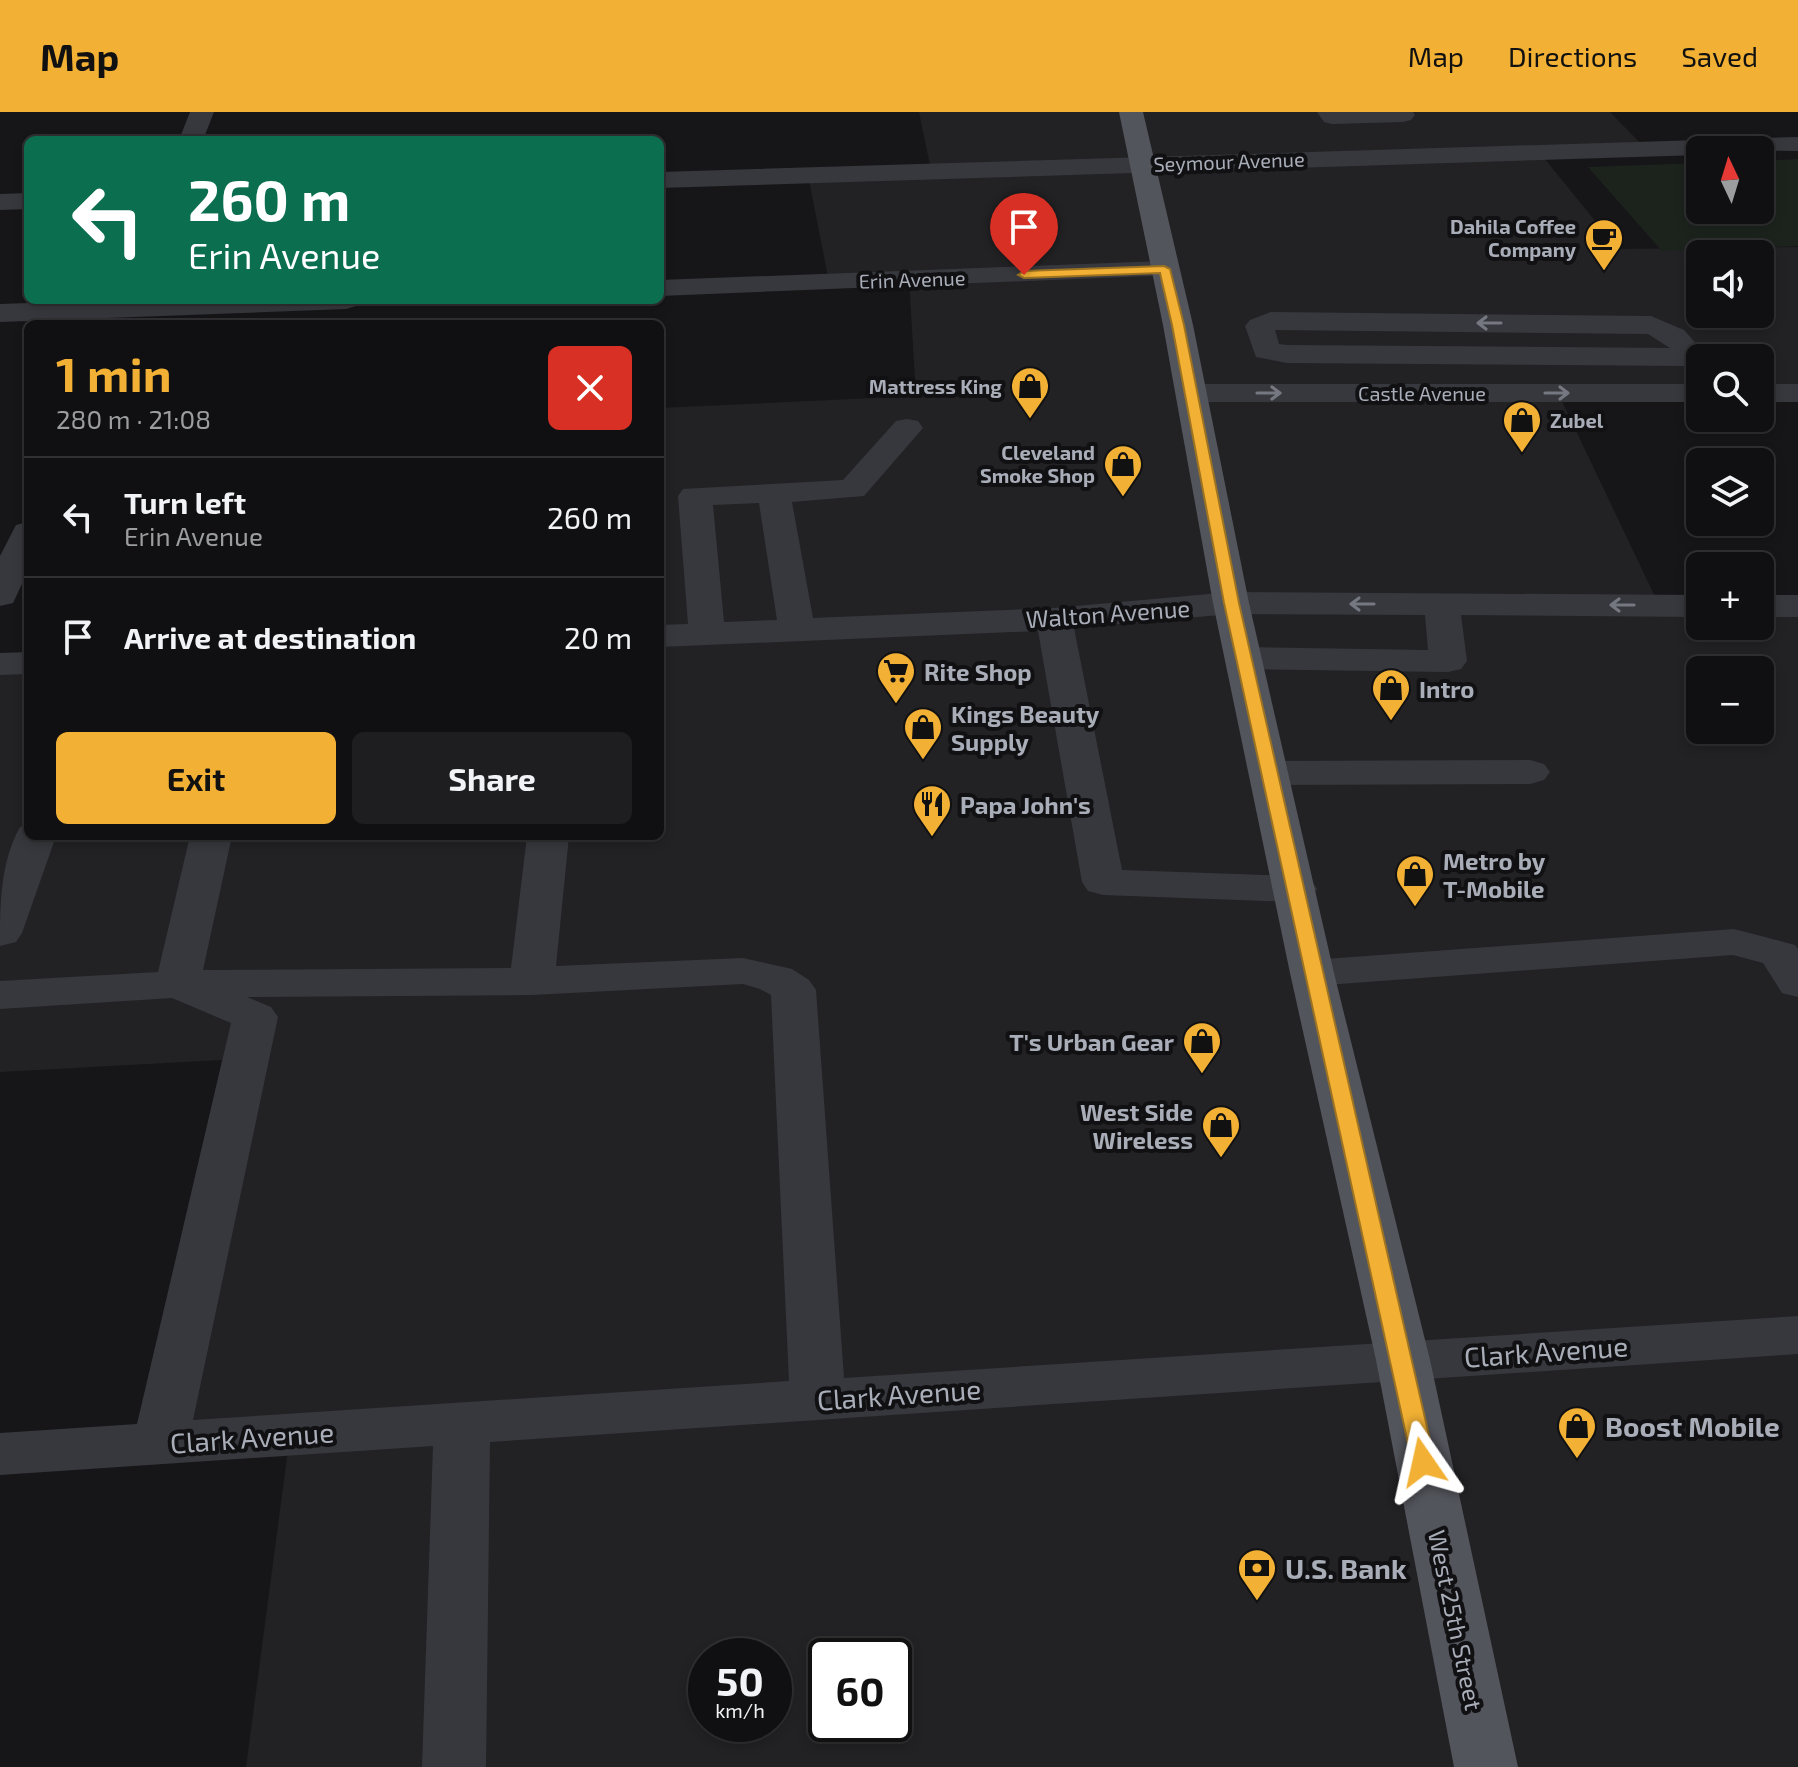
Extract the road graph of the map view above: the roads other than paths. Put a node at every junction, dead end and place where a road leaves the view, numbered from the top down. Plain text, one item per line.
1 (202, 112) edge
2 (1131, 112) edge
3 (1329, 112) edge
4 (1402, 113) edge
5 (193, 136) edge
6 (1798, 144) edge
7 (1434, 155) junction
8 (1143, 164) junction
9 (664, 180) edge
10 (24, 201) edge
11 (0, 202) edge
12 (1164, 269) junction
13 (664, 288) edge
14 (266, 304) edge
15 (126, 311) edge
16 (0, 313) edge
17 (1696, 362) edge
18 (1191, 393) junction
19 (1686, 393) edge
20 (1774, 393) edge
21 (1798, 393) edge
22 (907, 428) dead end
23 (774, 492) junction
24 (24, 541) edge
25 (0, 595) edge
26 (1231, 603) junction
27 (1442, 605) junction
28 (1686, 606) edge
29 (1774, 606) edge
30 (1798, 606) edge
31 (1054, 619) junction
32 (797, 630) junction
33 (707, 634) junction
34 (664, 636) edge
35 (1244, 658) junction
36 (24, 663) edge
37 (0, 664) edge
38 (1530, 772) dead end
39 (1270, 773) junction
40 (34, 840) edge
41 (210, 840) edge
42 (548, 840) edge
43 (1296, 889) junction
44 (0, 933) edge
45 (1312, 973) junction
46 (532, 981) junction
47 (1798, 983) edge
48 (178, 984) junction
49 (0, 995) edge
50 (1798, 1335) edge
51 (1403, 1360) junction
52 (818, 1400) junction
53 (462, 1423) junction
54 (160, 1444) junction
55 (0, 1454) edge
56 (454, 1767) edge
57 (1486, 1767) edge

1 - 5 street
2 - 8 main road, West 25th Street
3 - 4 street
4 - 7 street
6 - 7 street, Seymour Avenue
7 - 8 street, Seymour Avenue
8 - 9 street, Seymour Avenue
8 - 12 main road, West 25th Street
10 - 11 street
12 - 13 street, Erin Avenue
12 - 18 main road, West 25th Street
14 - 15 street
15 - 16 street
17 -> 17 street
18 -> 19 street, Castle Avenue
18 - 26 main road, West 25th Street
20 - 21 street
22 - 23 street
23 - 32 street
23 - 33 street
24 - 25 street
27 -> 26 street, Walton Avenue
26 - 31 street, Walton Avenue
26 - 35 main road, West 25th Street
28 -> 27 street, Walton Avenue
27 - 35 street
29 - 30 street
31 - 32 street, Walton Avenue
31 - 43 street
32 - 33 street, Walton Avenue
33 - 34 street, Walton Avenue
35 - 39 main road, West 25th Street
36 - 37 street
38 - 39 street
39 - 43 main road, West 25th Street
40 - 44 street
41 - 48 street
42 - 46 street
43 - 45 main road, West 25th Street
45 - 47 street
45 - 51 main road, West 25th Street
46 - 48 street
46 - 52 street
48 - 49 street
48 - 54 street
50 - 51 street, Clark Avenue
51 - 52 street, Clark Avenue
51 - 57 main road, West 25th Street
52 - 53 street, Clark Avenue
53 - 54 street, Clark Avenue
53 - 56 street
54 - 55 street, Clark Avenue

